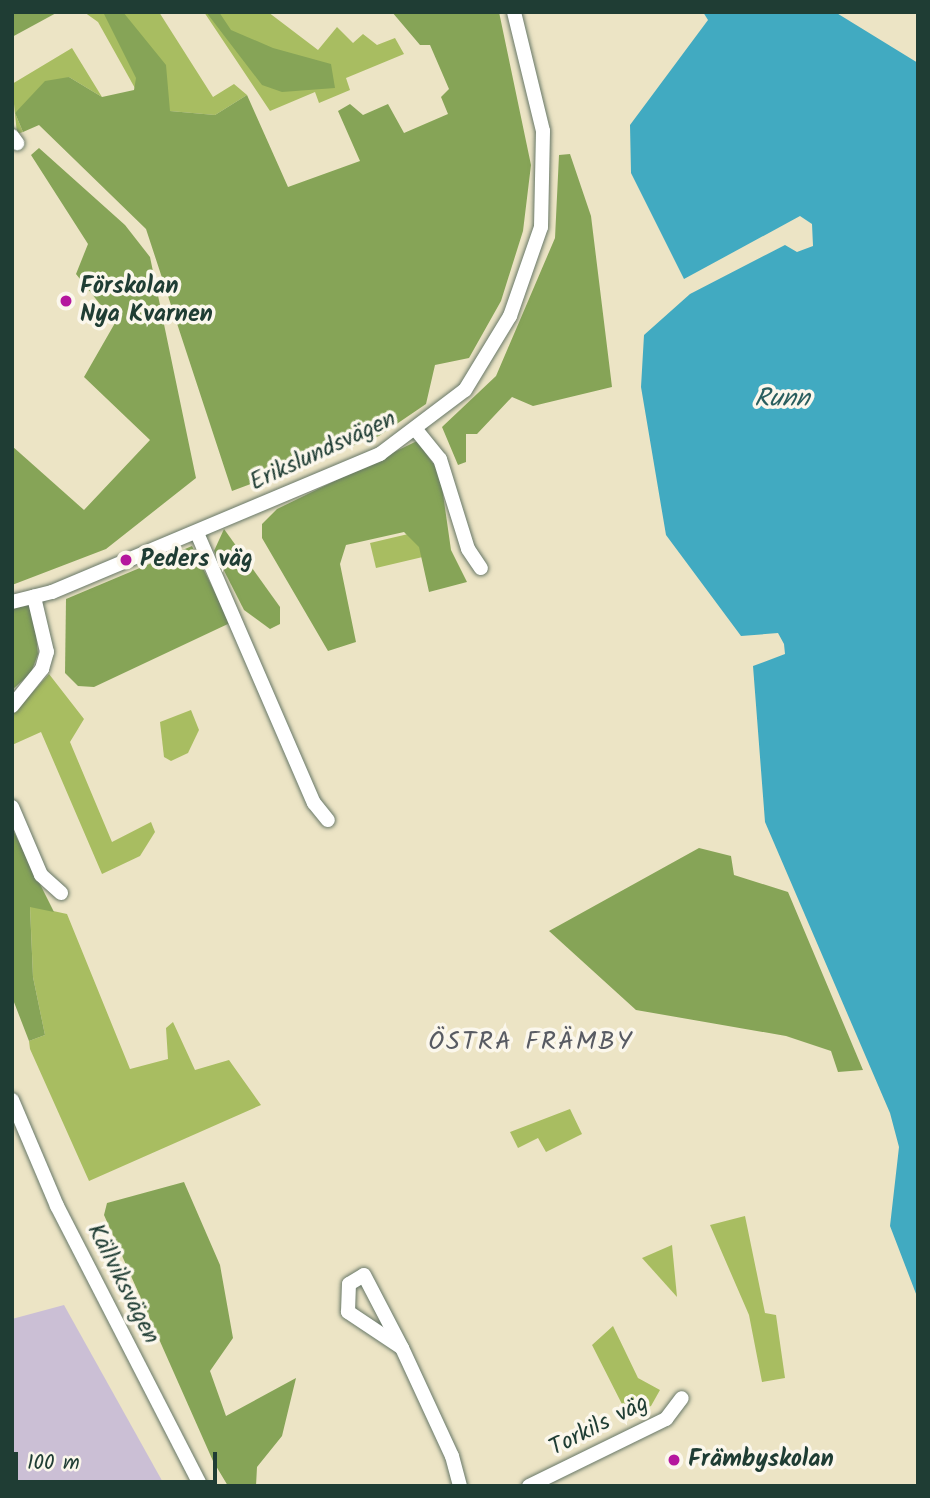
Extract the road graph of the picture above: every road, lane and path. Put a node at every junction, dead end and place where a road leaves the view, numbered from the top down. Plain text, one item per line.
1 (513, 12) edge
2 (417, 431) junction
3 (197, 533) junction
4 (481, 568) dead end
5 (34, 597) junction
6 (12, 602) edge
7 (12, 706) edge
8 (12, 807) edge
9 (328, 820) dead end
10 (61, 893) dead end
11 (12, 1100) edge
12 (402, 1348) junction
13 (682, 1398) dead end
14 (201, 1486) edge
15 (460, 1486) edge
16 (529, 1486) edge

1 - 2 street, Erikslundsvägen
2 - 3 street, Erikslundsvägen
2 - 4 street
3 - 5 street, Erikslundsvägen
3 - 9 street
5 - 6 street, Erikslundsvägen
5 - 7 street
8 - 10 street
11 - 14 street, Källviksvägen
12 - 12 street
12 - 15 street
13 - 16 street, Torkils väg

